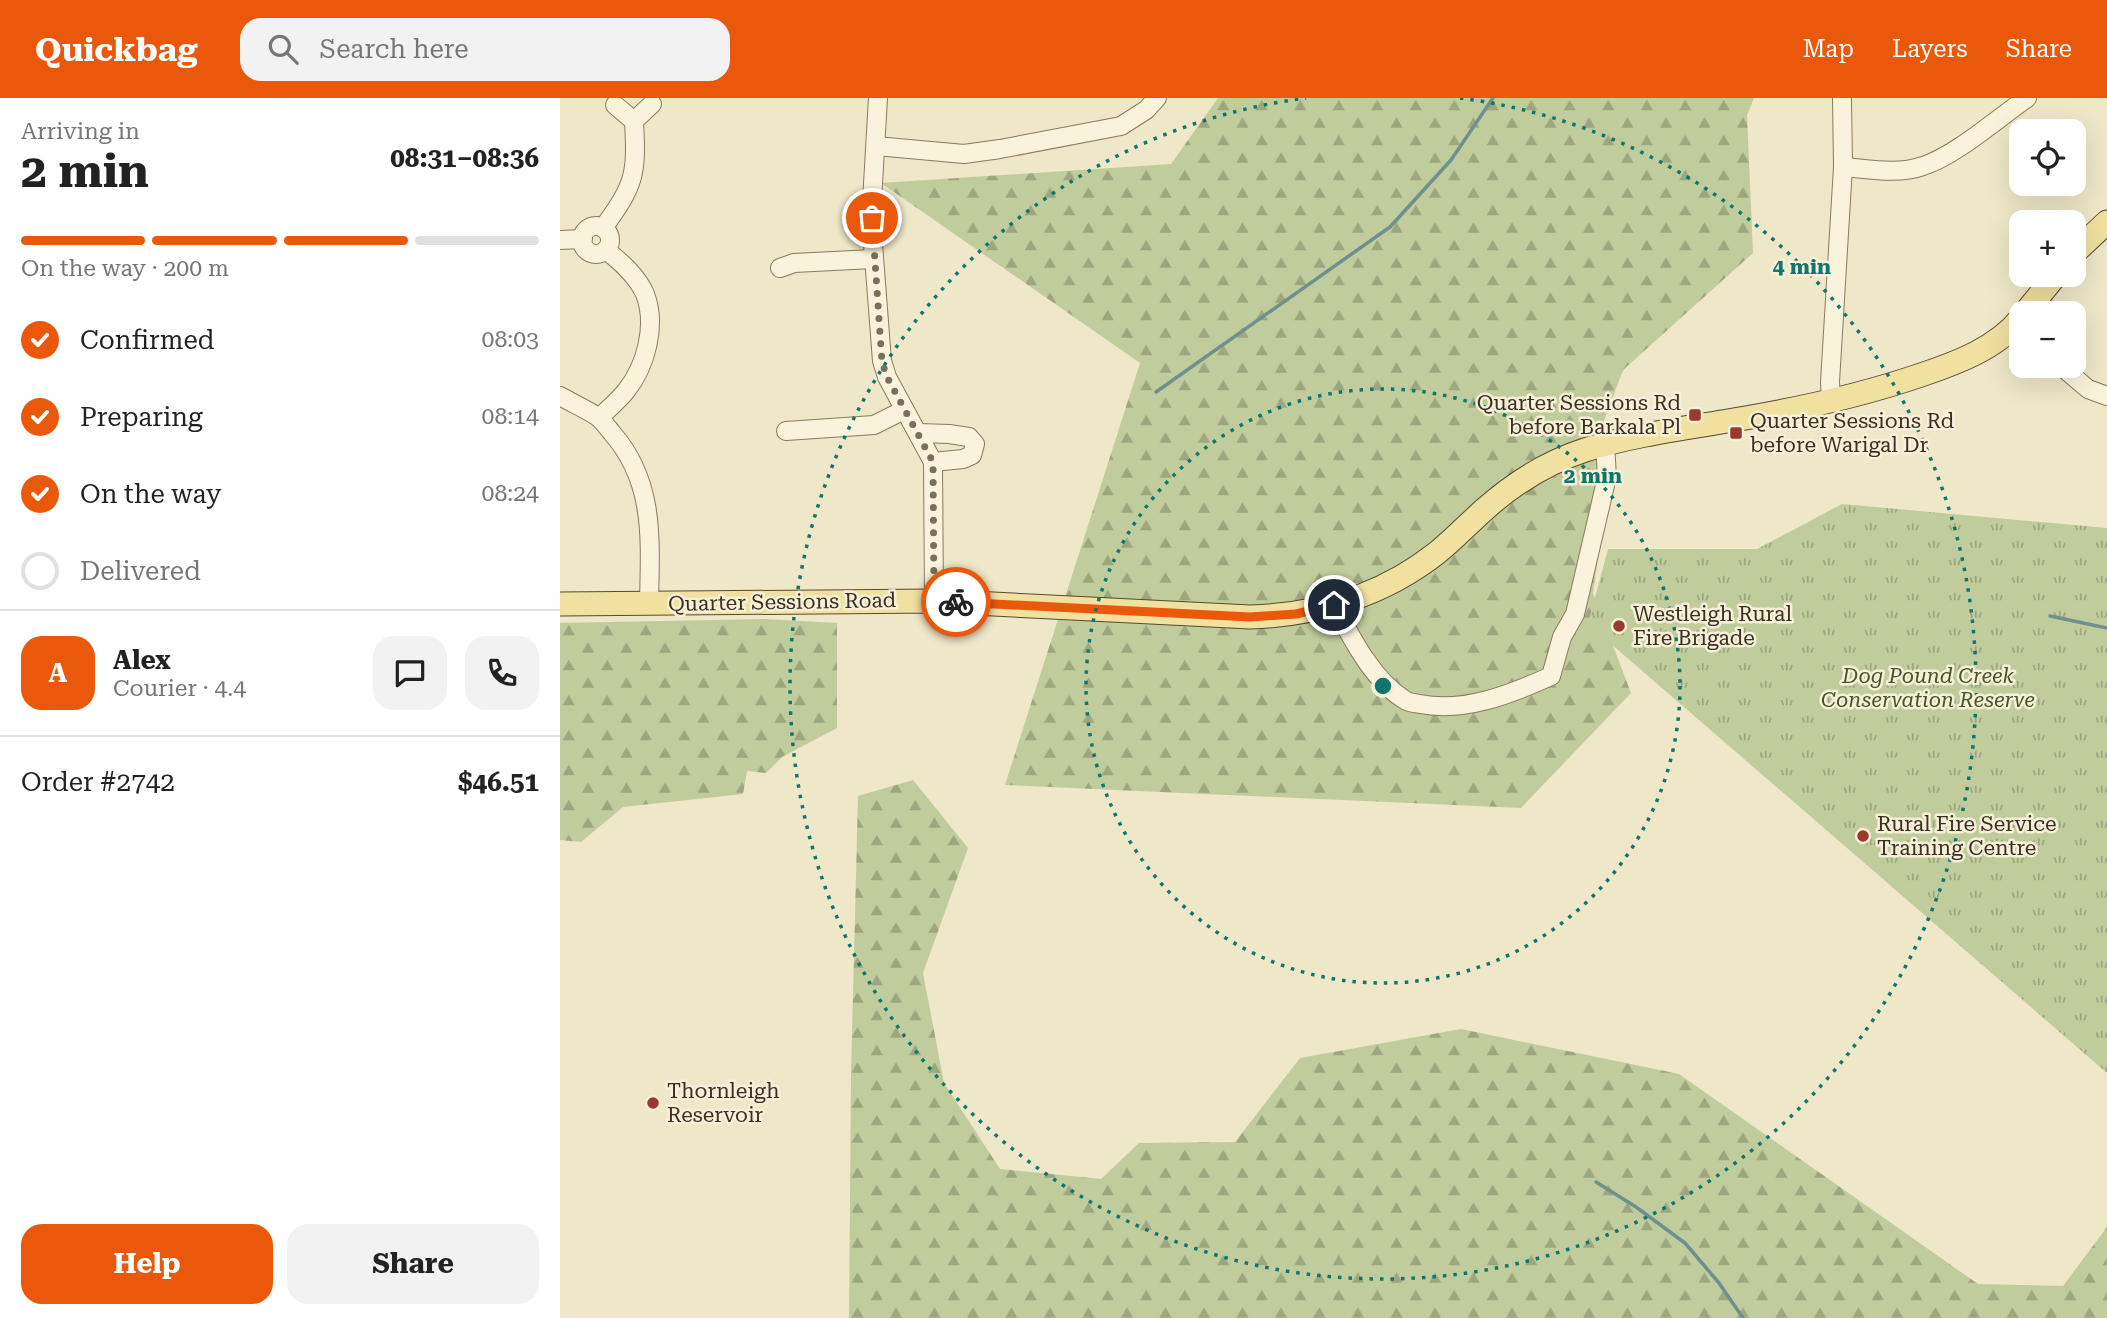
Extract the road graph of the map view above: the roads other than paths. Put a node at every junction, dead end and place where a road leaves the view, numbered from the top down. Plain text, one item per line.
1 (878, 98) edge
2 (1157, 98) edge
3 (1842, 98) edge
4 (2026, 98) edge
5 (652, 104) dead end
6 (615, 105) dead end
7 (634, 121) junction
8 (876, 146) junction
9 (1843, 167) junction
10 (2107, 222) edge
11 (603, 228) junction
12 (583, 239) junction
13 (560, 240) edge
14 (2086, 242) edge
15 (606, 250) junction
16 (873, 260) junction
17 (780, 268) dead end
18 (2009, 331) edge
19 (2075, 378) edge
20 (560, 396) edge
21 (2107, 396) edge
22 (1831, 402) junction
23 (904, 410) junction
24 (599, 418) junction
25 (786, 431) dead end
26 (919, 433) junction
27 (1605, 444) junction
28 (933, 462) junction
29 (934, 601) junction
30 (560, 604) edge
31 (649, 604) junction
32 (1334, 605) junction

1 - 8 street
2 - 8 street
3 - 9 street
4 - 9 street
5 - 7 street
6 - 7 street
7 - 11 street
8 - 16 street
9 - 22 street
10 - 14 main road
11 - 12 street
11 - 15 street
12 - 13 street
12 - 15 street
15 - 24 street
16 - 17 street
16 - 23 street
18 - 22 main road, Quarter Sessions Road
19 - 21 street
20 - 24 street
22 - 27 main road, Quarter Sessions Road
23 - 25 street
23 - 26 street
24 - 31 street
26 - 28 street
26 - 28 street
27 - 32 main road, Quarter Sessions Road
27 - 32 street
28 - 29 street
29 - 31 main road, Quarter Sessions Road
29 - 32 main road, Quarter Sessions Road
30 - 31 main road, Quarter Sessions Road

